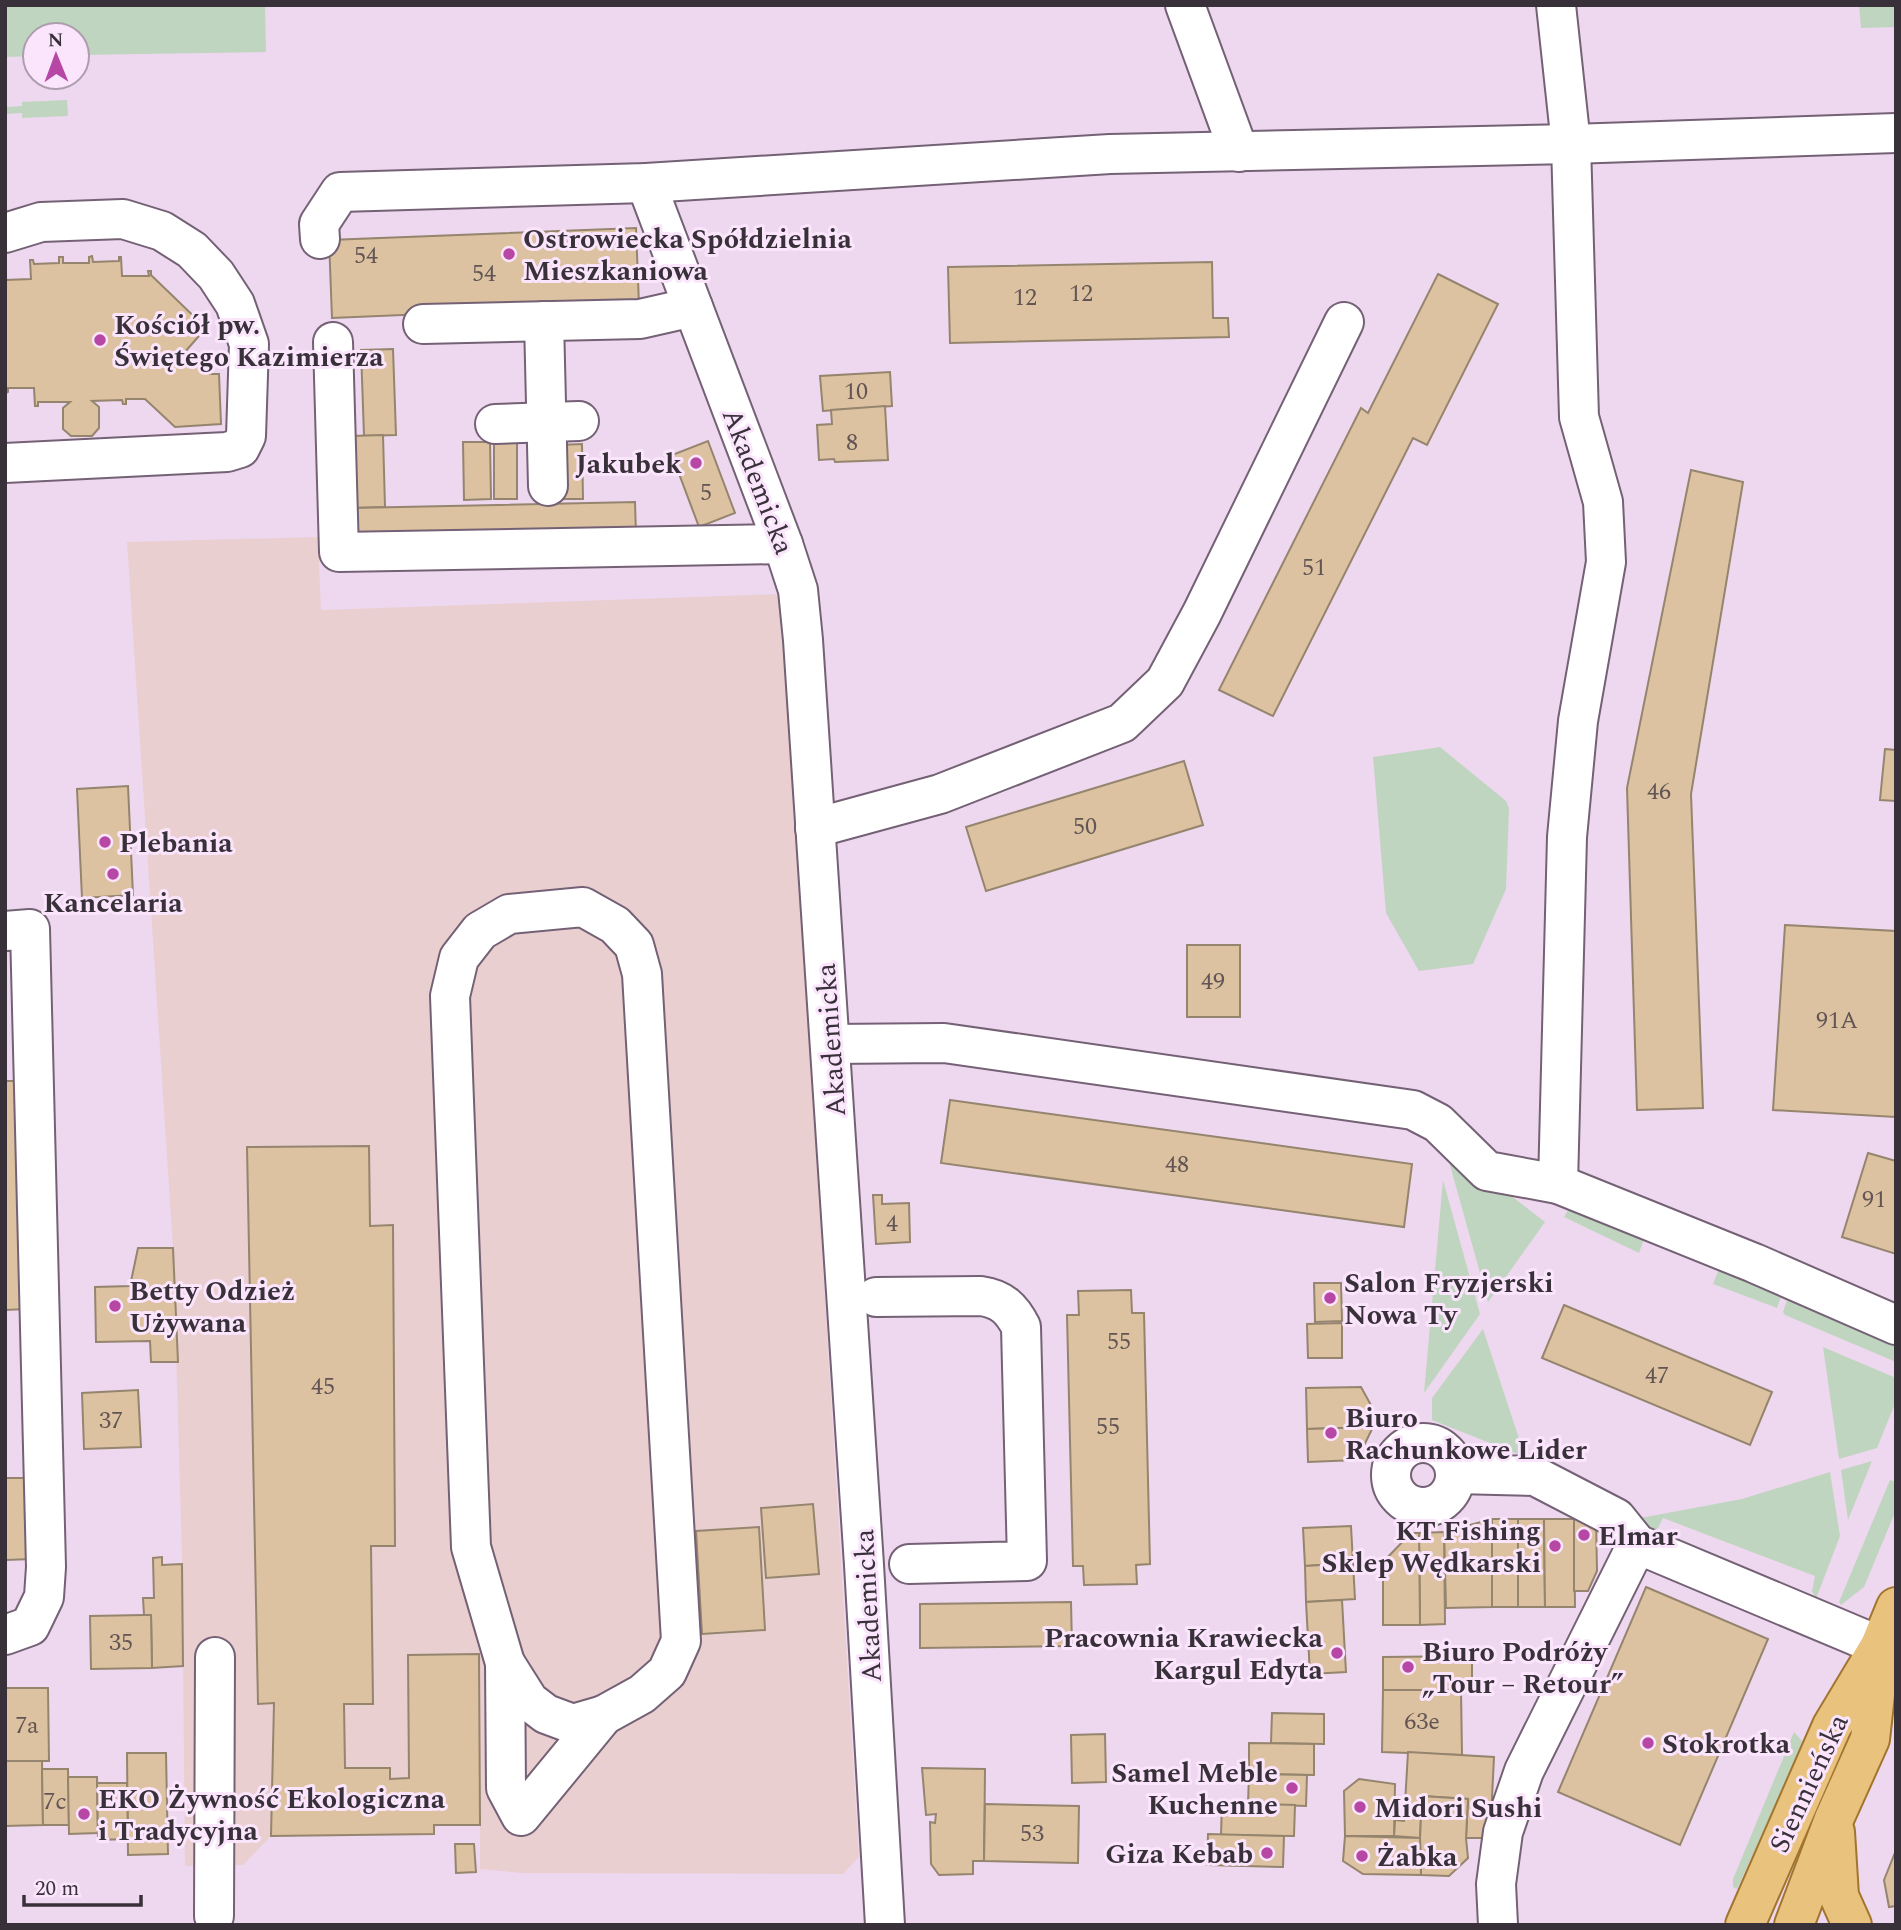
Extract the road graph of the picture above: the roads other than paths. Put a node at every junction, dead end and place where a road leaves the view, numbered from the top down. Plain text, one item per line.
1 (1185, 5) edge
2 (1556, 5) edge
3 (1896, 133) edge
4 (1572, 144) junction
5 (1239, 152) junction
6 (646, 183) junction
7 (5, 233) edge
8 (320, 239) dead end
9 (693, 307) junction
10 (544, 321) junction
11 (1344, 322) dead end
12 (423, 324) dead end
13 (333, 342) dead end
14 (563, 421) junction
15 (495, 424) dead end
16 (5, 463) edge
17 (548, 486) dead end
18 (783, 544) junction
19 (815, 828) junction
20 (5, 931) edge
21 (830, 1044) junction
22 (1558, 1184) junction
23 (876, 1297) dead end
24 (1896, 1325) edge
25 (1456, 1474) dead end
26 (1637, 1544) junction
27 (909, 1564) dead end
28 (1896, 1607) edge
29 (5, 1635) edge
30 (1880, 1646) junction
31 (215, 1657) dead end
32 (505, 1663) junction
33 (604, 1714) junction
34 (1834, 1819) junction
35 (214, 1916) dead end
36 (885, 1925) edge
37 (1498, 1925) edge
38 (1745, 1925) edge
39 (1794, 1925) edge
40 (1852, 1925) edge

1 - 5 street
2 - 4 street
3 - 4 street
4 - 5 street
4 - 22 street
5 - 6 street
6 - 8 street
6 - 9 street, Akademicka
7 - 16 street
9 - 10 street
9 - 18 street, Akademicka
10 - 12 street
10 - 14 street
11 - 19 street
13 - 18 street
14 - 15 street
14 - 17 street
18 - 19 street, Akademicka
19 - 21 street, Akademicka
20 - 29 street
21 - 22 street
21 - 36 street, Akademicka
22 - 24 street
23 - 27 street
25 - 26 street
26 - 30 street
26 - 37 street
28 - 30 main road, Siennieńska
30 - 34 main road, Siennieńska
30 - 38 main road, Siennieńska
31 - 35 street
32 - 33 street
32 - 33 street
32 - 33 street
34 - 39 main road, Siennieńska
34 - 40 main road

